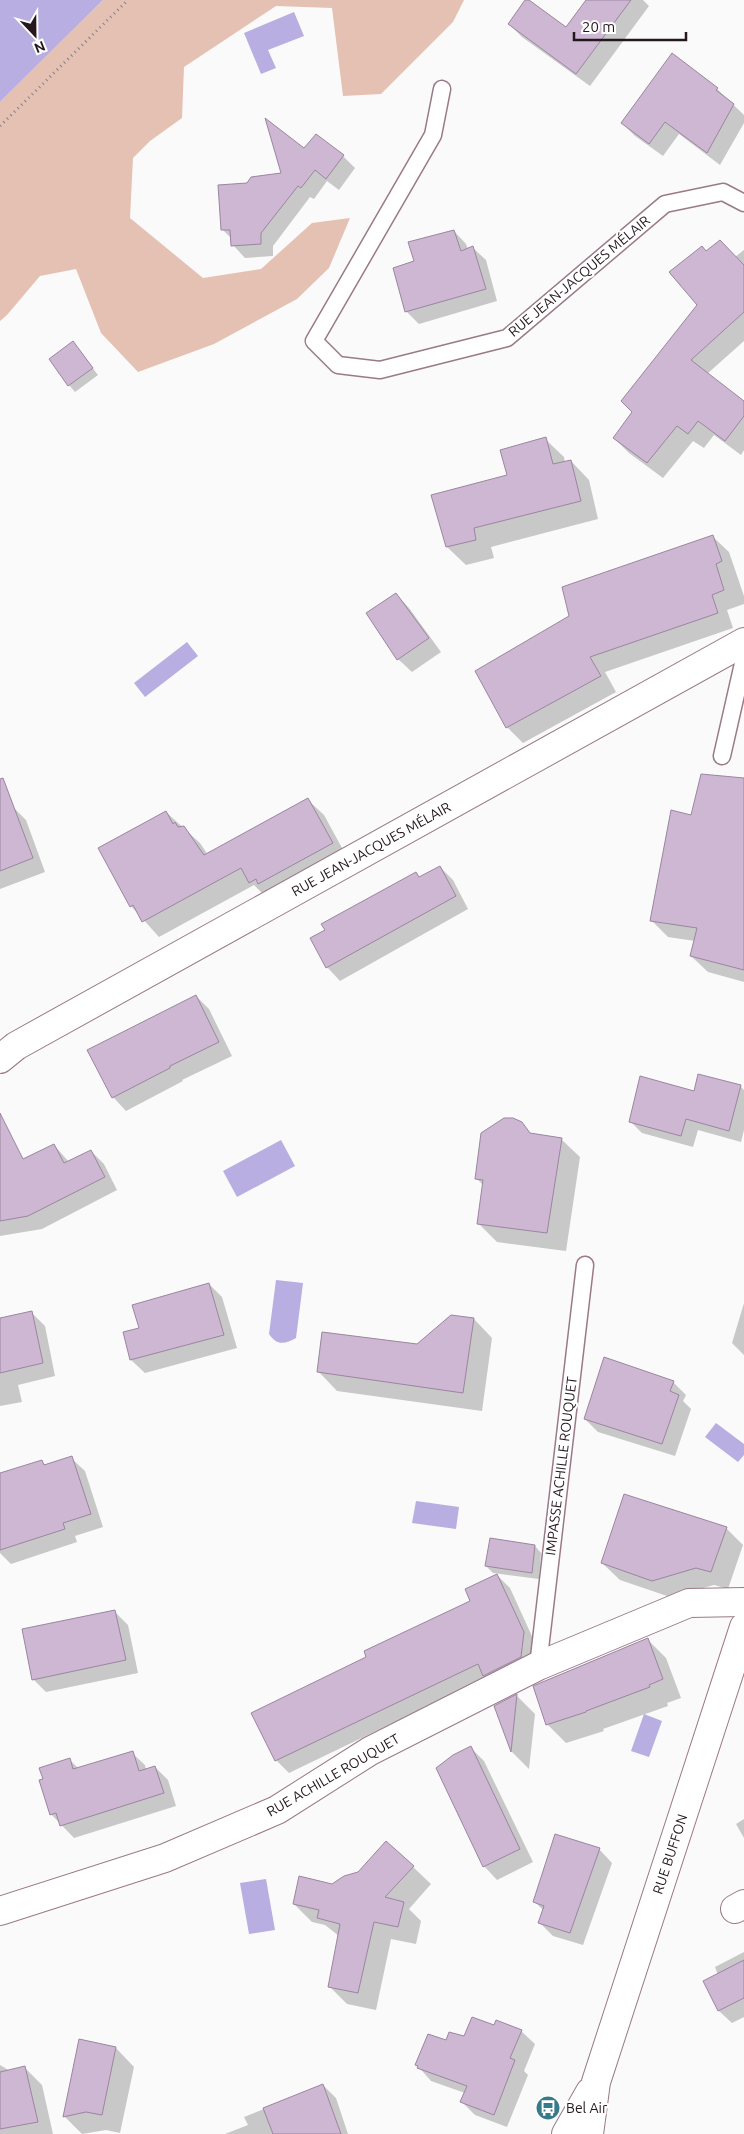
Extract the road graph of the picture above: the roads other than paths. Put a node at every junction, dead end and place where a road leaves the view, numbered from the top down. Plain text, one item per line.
1 (442, 90) dead end
2 (744, 202) edge
3 (744, 642) edge
4 (744, 659) edge
5 (722, 756) dead end
6 (0, 1059) edge
7 (585, 1265) dead end
8 (744, 1602) edge
9 (744, 1627) edge
10 (538, 1666) junction
11 (0, 1911) edge
12 (596, 2082) junction
13 (566, 2134) edge
14 (589, 2134) edge

1 - 2 lane, RUE JEAN-JACQUES MÉLAIR
3 - 6 street, RUE JEAN-JACQUES MÉLAIR
4 - 5 lane
7 - 10 lane, IMPASSE ACHILLE ROUQUET
8 - 10 street, RUE ACHILLE ROUQUET
9 - 12 street, RUE BUFFON
10 - 11 street, RUE ACHILLE ROUQUET
12 - 13 street, RUE BUFFON
12 - 14 street, RUE BUFFON

